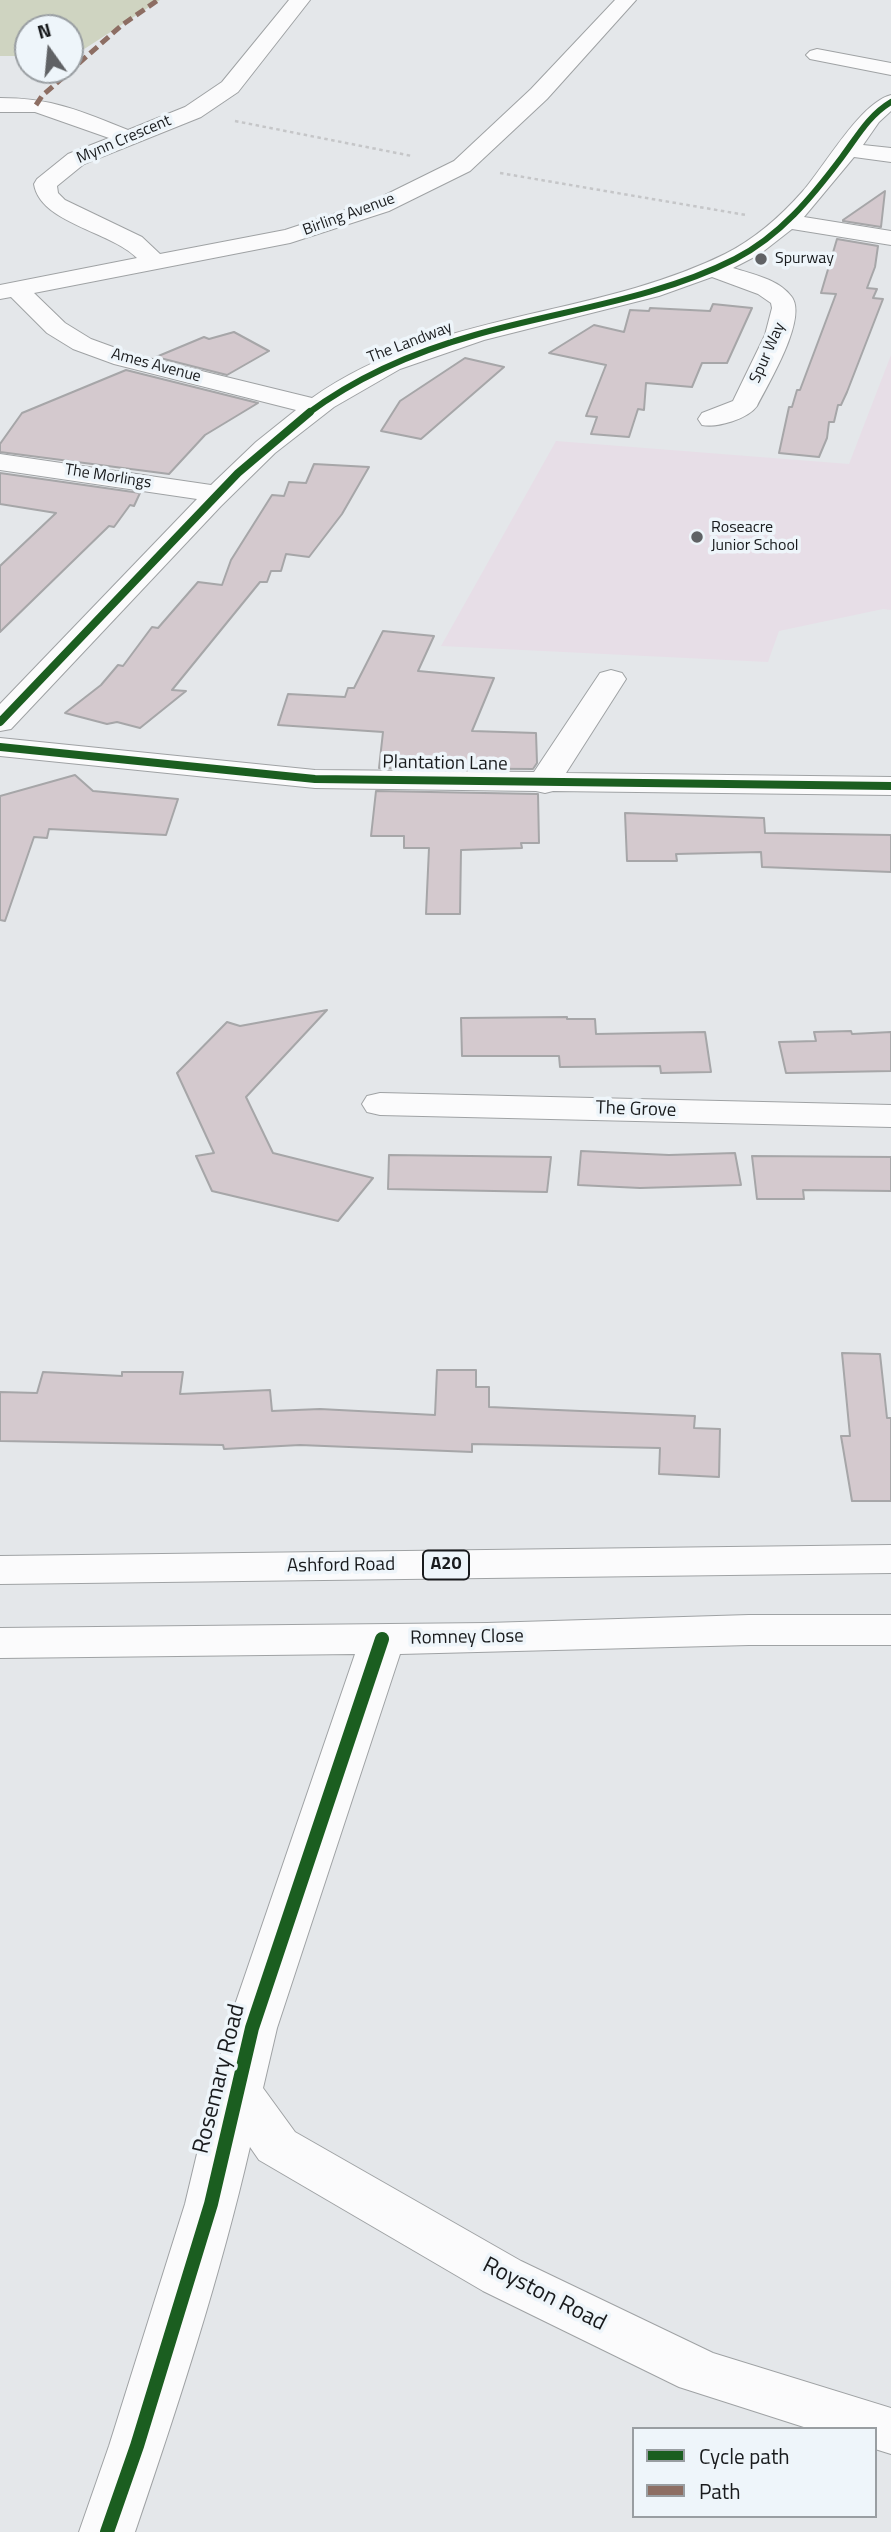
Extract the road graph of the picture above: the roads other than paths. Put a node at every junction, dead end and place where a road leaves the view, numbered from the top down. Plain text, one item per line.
1 (300, 0) edge
2 (626, 0) edge
3 (814, 56) dead end
4 (891, 69) edge
5 (891, 102) edge
6 (0, 105) edge
7 (126, 137) junction
8 (848, 150) junction
9 (891, 155) edge
10 (789, 222) junction
11 (891, 238) edge
12 (155, 263) junction
13 (711, 269) junction
14 (8, 290) edge
15 (315, 407) junction
16 (711, 419) dead end
17 (0, 462) edge
18 (217, 494) junction
19 (611, 679) dead end
20 (0, 722) edge
21 (0, 747) edge
22 (545, 784) junction
23 (891, 786) edge
24 (380, 1104) dead end
25 (891, 1116) edge
26 (891, 1559) edge
27 (0, 1570) edge
28 (891, 1630) edge
29 (382, 1639) junction
30 (0, 1643) edge
31 (237, 2090) junction
32 (891, 2431) edge
33 (107, 2532) edge

1 - 7 street, Mynn Crescent
2 - 12 street, Birling Avenue
3 - 4 street
5 - 8 street, The Landway
6 - 7 street
7 - 12 street, Mynn Crescent
8 - 9 street
8 - 10 street, The Landway
10 - 11 street
10 - 13 street, The Landway
12 - 14 street, Birling Avenue
13 - 15 street, The Landway
13 - 16 street, Spur Way
14 - 15 street, Ames Avenue
15 - 18 street, The Landway
17 - 18 street, The Morlings
18 - 20 street, The Landway
19 - 22 street
21 - 22 street, Plantation Lane
22 - 23 street, Plantation Lane
24 - 25 street, The Grove
26 - 27 street, Ashford Road / A20
28 - 29 street, Romney Close
29 - 30 street, Romney Close
29 - 31 street, Rosemary Road
31 - 32 street, Royston Road
31 - 33 street, Rosemary Road

